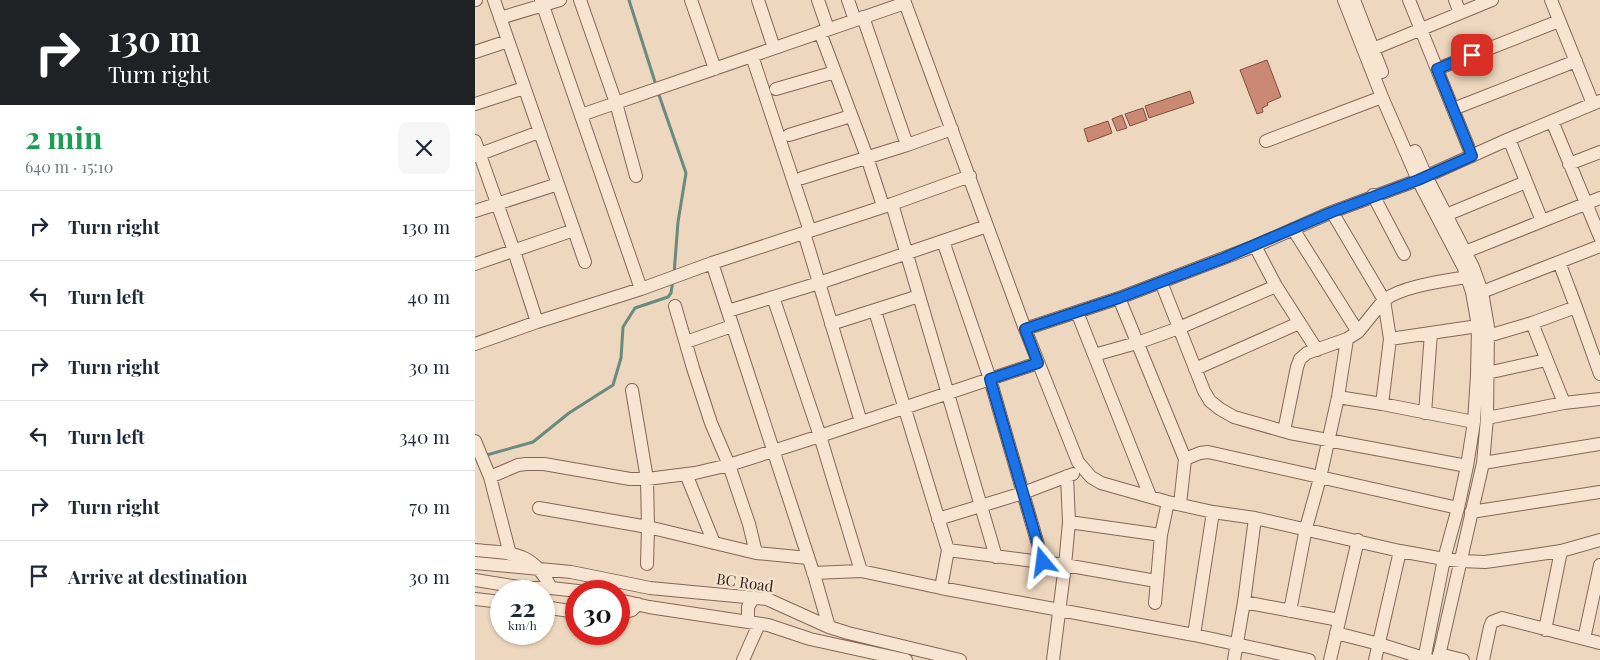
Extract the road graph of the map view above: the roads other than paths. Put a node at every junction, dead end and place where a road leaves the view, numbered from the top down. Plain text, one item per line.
1 (494, 0) edge
2 (560, 0) edge
3 (580, 0) edge
4 (691, 0) edge
5 (758, 0) edge
6 (819, 0) edge
7 (848, 0) edge
8 (1344, 0) edge
9 (1354, 0) edge
10 (1409, 0) edge
11 (1455, 0) edge
12 (1492, 0) edge
13 (1551, 0) edge
14 (904, 1) edge
15 (542, 3) edge
16 (1460, 13) junction
17 (500, 18) junction
18 (859, 19) junction
19 (1559, 21) junction
20 (1420, 29) junction
21 (824, 31) junction
22 (508, 41) junction
23 (775, 48) junction
24 (1373, 49) junction
25 (475, 52) edge
26 (752, 56) junction
27 (1576, 60) junction
28 (715, 69) junction
29 (1437, 69) junction
30 (835, 72) junction
31 (524, 88) junction
32 (777, 89) dead end
33 (1383, 97) junction
34 (1597, 102) edge
35 (616, 103) junction
36 (475, 104) edge
37 (1453, 109) junction
38 (581, 115) junction
39 (851, 116) junction
40 (1552, 121) junction
41 (952, 129) junction
42 (539, 132) junction
43 (789, 135) dead end
44 (1509, 138) junction
45 (475, 140) edge
46 (1266, 141) dead end
47 (907, 145) junction
48 (1600, 152) edge
49 (477, 155) edge
50 (1472, 156) junction
51 (867, 157) junction
52 (1569, 164) junction
53 (636, 176) dead end
54 (970, 176) junction
55 (802, 178) dead end
56 (1422, 178) junction
57 (1526, 182) junction
58 (558, 184) junction
59 (1373, 195) junction
60 (1600, 198) edge
61 (1587, 203) junction
62 (497, 204) junction
63 (887, 205) junction
64 (475, 211) edge
65 (1332, 212) junction
66 (1446, 215) junction
67 (1542, 221) junction
68 (987, 226) junction
69 (1293, 229) junction
70 (573, 230) junction
71 (807, 232) junction
72 (1600, 237) edge
73 (943, 241) junction
74 (1255, 246) junction
75 (1600, 246) edge
76 (514, 251) junction
77 (1465, 252) junction
78 (906, 254) junction
79 (1405, 254) dead end
80 (585, 262) dead end
81 (1559, 262) junction
82 (712, 263) junction
83 (475, 264) edge
84 (1467, 277) junction
85 (819, 282) junction
86 (1161, 282) junction
87 (1276, 286) junction
88 (641, 289) junction
89 (1482, 292) junction
90 (919, 296) junction
91 (773, 297) junction
92 (1119, 298) junction
93 (1384, 300) junction
94 (675, 306) dead end
95 (1577, 307) junction
96 (727, 312) junction
97 (875, 312) junction
98 (1077, 312) junction
99 (537, 322) junction
100 (1299, 323) junction
101 (1533, 323) junction
102 (831, 324) junction
103 (732, 326) junction
104 (1478, 326) junction
105 (1179, 328) junction
106 (1025, 329) junction
107 (1431, 333) junction
108 (1353, 336) junction
109 (1488, 336) junction
110 (1390, 339) junction
111 (1595, 339) edge
112 (479, 342) edge
113 (686, 342) junction
114 (1137, 343) junction
115 (1317, 350) junction
116 (1094, 355) junction
117 (1546, 360) junction
118 (1038, 363) junction
119 (1195, 369) junction
120 (1487, 373) junction
121 (1600, 374) edge
122 (990, 379) junction
123 (632, 390) dead end
124 (949, 394) junction
125 (1338, 397) junction
126 (1600, 399) edge
127 (1564, 403) junction
128 (1382, 404) junction
129 (904, 409) junction
130 (1425, 413) junction
131 (1487, 418) junction
132 (861, 422) junction
133 (1474, 422) junction
134 (1284, 431) junction
135 (820, 436) junction
136 (1329, 439) junction
137 (475, 441) edge
138 (1600, 444) edge
139 (773, 451) junction
140 (1185, 459) junction
141 (1483, 463) junction
142 (729, 465) junction
143 (1467, 466) junction
144 (1083, 470) junction
145 (686, 474) junction
146 (1067, 476) junction
147 (490, 477) junction
148 (1320, 478) junction
149 (647, 479) junction
150 (1600, 492) edge
151 (1023, 493) junction
152 (1150, 496) junction
153 (1173, 503) junction
154 (981, 505) junction
155 (539, 508) dead end
156 (1458, 508) junction
157 (1213, 512) junction
158 (1471, 512) junction
159 (938, 518) junction
160 (1255, 518) junction
161 (1069, 522) junction
162 (649, 528) junction
163 (1306, 528) junction
164 (1161, 535) junction
165 (1358, 540) junction
166 (1600, 540) edge
167 (714, 543) junction
168 (475, 550) edge
169 (947, 550) junction
170 (1561, 550) junction
171 (1400, 551) junction
172 (756, 553) junction
173 (510, 554) junction
174 (996, 557) junction
175 (808, 558) junction
176 (1444, 559) junction
177 (1461, 561) junction
178 (1043, 562) junction
179 (475, 563) edge
180 (647, 564) dead end
181 (1065, 565) junction
182 (540, 570) junction
183 (1600, 570) edge
184 (861, 572) junction
185 (813, 573) junction
186 (475, 580) edge
187 (546, 580) edge
188 (1156, 580) junction
189 (490, 582) edge
190 (941, 588) junction
191 (754, 597) junction
192 (475, 600) edge
193 (490, 601) edge
194 (772, 601) junction
195 (630, 602) edge
196 (1244, 602) junction
197 (1155, 603) dead end
198 (638, 604) junction
199 (1060, 610) junction
200 (630, 611) edge
201 (1290, 611) junction
202 (758, 623) junction
203 (829, 626) junction
204 (1337, 627) junction
205 (1545, 630) junction
206 (1194, 634) junction
207 (1584, 639) junction
208 (1600, 643) edge
209 (1379, 644) junction
210 (1236, 645) junction
211 (887, 658) edge
212 (1431, 658) edge
213 (743, 660) edge
214 (906, 660) edge
215 (960, 660) edge
216 (1053, 660) edge
217 (1234, 660) edge
218 (1309, 660) edge
219 (1329, 660) edge
220 (1375, 660) edge
221 (1463, 660) edge
222 (1483, 660) edge

1 - 17 street
2 - 15 street
3 - 35 street
4 - 28 street
5 - 23 street
6 - 21 street
7 - 18 street
8 - 33 street
9 - 24 street
10 - 20 street
11 - 16 street
12 - 16 street
13 - 19 street
14 - 18 street
14 - 41 street
15 - 17 street
15 - 38 street
16 - 20 street
17 - 22 street
18 - 21 street
18 - 47 street
19 - 27 street
19 - 29 street
20 - 24 street
20 - 29 street
21 - 23 street
21 - 30 street
22 - 25 street
22 - 31 street
23 - 26 street
24 - 56 street
26 - 28 street
26 - 71 street
27 - 34 street
27 - 37 street
28 - 35 street
29 - 37 street
30 - 32 street
30 - 39 street
31 - 36 street
31 - 42 street
33 - 46 street
33 - 56 street
34 - 40 street
35 - 38 street
35 - 53 street
37 - 50 street
38 - 88 street
39 - 43 street
39 - 51 street
40 - 44 street
40 - 52 street
41 - 47 street
41 - 54 street
42 - 49 street
42 - 58 street
44 - 50 street
44 - 57 street
45 - 49 street
47 - 51 street
48 - 52 street
49 - 62 street
50 - 56 street
51 - 55 street
51 - 63 street
52 - 61 street
54 - 63 street
54 - 68 street
56 - 59 street
56 - 66 street
56 - 84 street
57 - 66 street
57 - 67 street
58 - 62 street
58 - 70 street
59 - 65 street
59 - 79 street
60 - 61 street
61 - 67 street
61 - 72 street
62 - 64 street
62 - 76 street
63 - 71 street
63 - 78 street
65 - 69 street
65 - 93 street
66 - 77 street
67 - 77 street
68 - 73 street
68 - 106 street
69 - 74 street
69 - 108 street
70 - 76 street
70 - 80 street
71 - 82 street
71 - 85 street
73 - 78 street
73 - 122 street
74 - 86 street
74 - 87 street
75 - 81 street
76 - 83 street
76 - 99 street
77 - 89 street
78 - 85 street
78 - 90 street
81 - 89 street
81 - 95 street
82 - 88 street
82 - 96 street
84 - 93 street
84 - 104 street
85 - 91 street
85 - 102 street
86 - 92 street
86 - 105 street
87 - 100 street
87 - 105 street
88 - 99 street
89 - 109 street
90 - 97 street
90 - 124 street
91 - 96 street
91 - 135 street
92 - 98 street
92 - 114 street
93 - 108 street
93 - 110 street
94 - 113 street
95 - 101 street
95 - 111 street
96 - 103 street
97 - 102 street
97 - 129 street
98 - 106 street
98 - 116 street
99 - 112 street
100 - 115 street
100 - 119 street
101 - 109 street
101 - 117 street
102 - 132 street
103 - 113 street
103 - 139 street
104 - 107 street
104 - 133 street
105 - 114 street
105 - 119 street
106 - 118 street
107 - 110 street
107 - 130 street
108 - 115 street
108 - 125 street
109 - 120 street
110 - 128 street
111 - 121 street
113 - 142 street
114 - 116 street
114 - 140 street
115 - 134 street
116 - 152 street
117 - 120 street
117 - 127 street
118 - 122 street
118 - 144 street
119 - 134 street
120 - 131 street
122 - 124 street
122 - 151 street
123 - 149 street
124 - 129 street
124 - 154 street
125 - 128 street
125 - 136 street
126 - 127 street
127 - 131 street
128 - 130 street
129 - 132 street
129 - 159 street
130 - 133 street
131 - 141 street
132 - 135 street
133 - 143 street
134 - 136 street
135 - 139 street
135 - 184 street
136 - 143 street
136 - 148 street
137 - 147 street
138 - 141 street
139 - 142 street
139 - 175 street
140 - 148 street
140 - 153 street
141 - 158 street
142 - 145 street
142 - 172 street
143 - 156 street
144 - 146 street
144 - 152 street
145 - 149 street
145 - 167 street
146 - 151 street
146 - 161 street
147 - 149 street
147 - 173 street
148 - 156 street
148 - 163 street
149 - 162 street
150 - 158 street
151 - 154 street
151 - 178 street
152 - 153 street
153 - 157 street
153 - 164 street
154 - 159 street
154 - 174 street
155 - 162 street
156 - 176 street
157 - 160 street
157 - 206 street
158 - 177 street
159 - 169 street
160 - 163 street
160 - 196 street
161 - 164 street
161 - 181 street
162 - 167 street
162 - 180 street
163 - 165 street
163 - 201 street
164 - 188 street
165 - 171 street
165 - 204 street
166 - 170 street
167 - 172 street
168 - 173 street
169 - 174 street
169 - 190 street
170 - 177 street
170 - 205 street
171 - 176 street
171 - 209 street
172 - 175 street
173 - 182 street
174 - 178 street
175 - 185 street
176 - 177 street
176 - 212 street
177 - 212 street
178 - 181 street
179 - 182 street, BC Road
181 - 188 street
181 - 199 street
182 - 187 street
182 - 191 street, BC Road
183 - 207 street
184 - 185 street
184 - 190 street
185 - 203 street
186 - 189 street
188 - 197 street
190 - 199 street
191 - 194 street, BC Road
191 - 202 street
192 - 193 street
194 - 202 street
194 - 203 street, BC Road
195 - 198 street
196 - 201 street
196 - 210 street
198 - 200 street
198 - 202 street
199 - 206 street
199 - 216 street
201 - 204 street
202 - 211 street
202 - 213 street
203 - 215 street, BC Road
204 - 209 street
204 - 219 street
205 - 207 street
205 - 222 street
206 - 210 street
207 - 208 street
209 - 212 street
209 - 220 street
210 - 217 street
210 - 218 street
211 - 214 street
212 - 221 street

